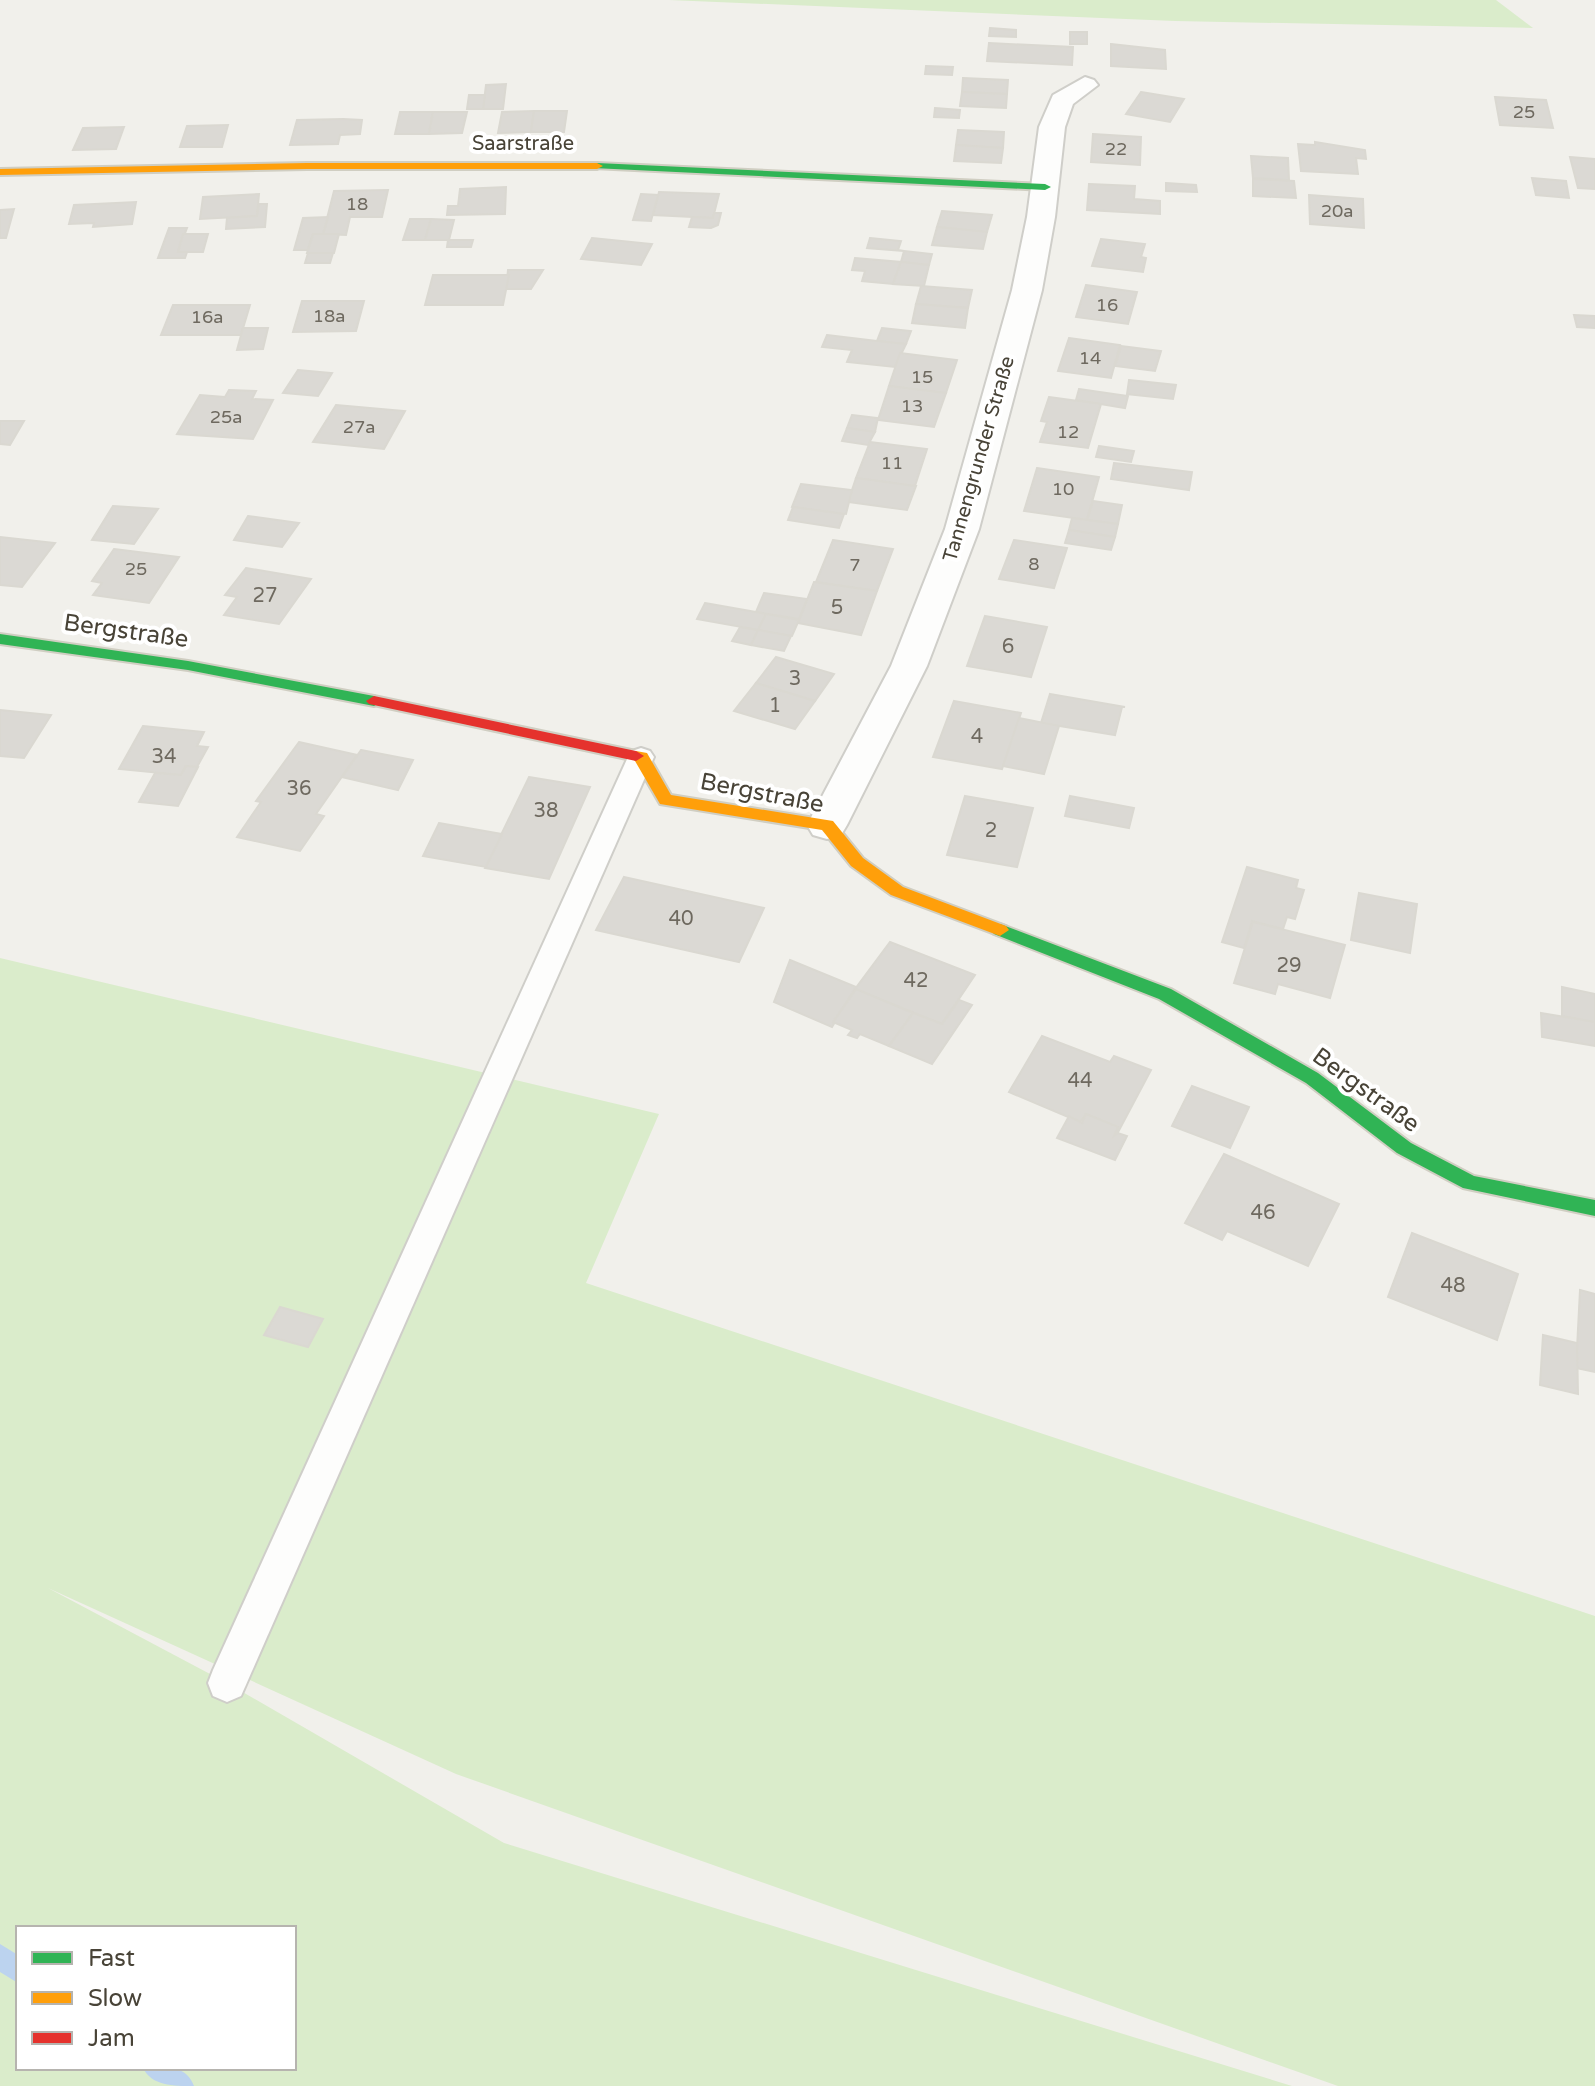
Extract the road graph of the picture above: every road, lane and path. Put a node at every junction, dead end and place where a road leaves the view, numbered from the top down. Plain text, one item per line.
1 (1085, 85) dead end
2 (0, 172) edge
3 (1045, 187) junction
4 (0, 639) edge
5 (641, 757) junction
6 (827, 825) junction
7 (1595, 1208) edge
8 (227, 1683) dead end

1 - 3 street, Tannengrunder Straße
2 - 3 street, Saarstraße
3 - 6 street, Tannengrunder Straße
4 - 5 street, Bergstraße
5 - 6 street, Bergstraße
5 - 8 lane
6 - 7 street, Bergstraße

